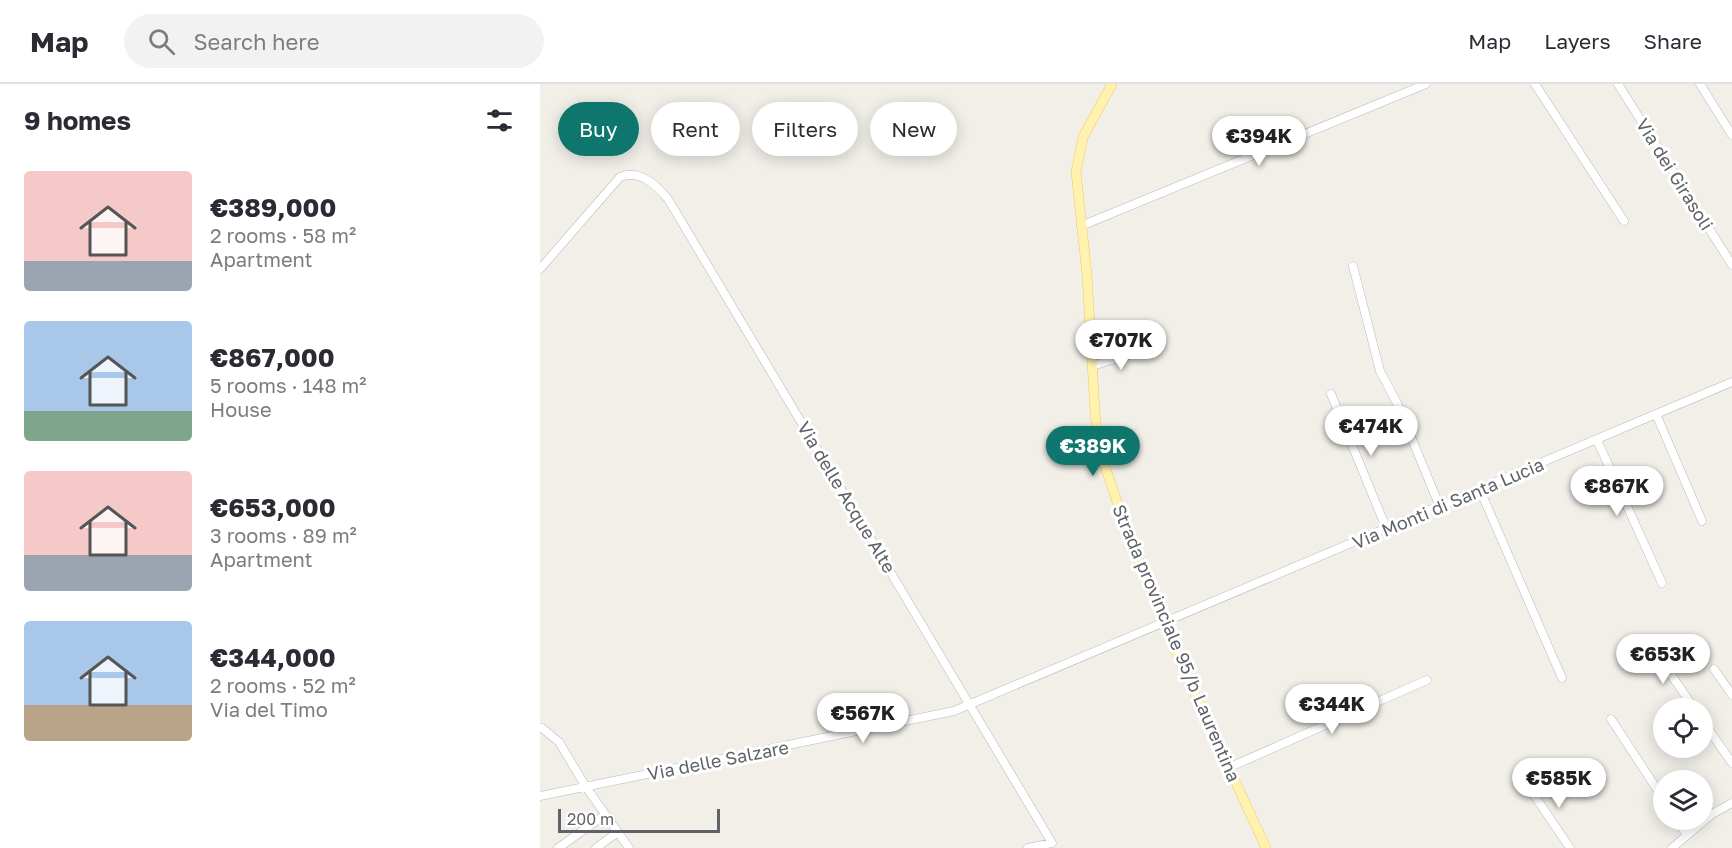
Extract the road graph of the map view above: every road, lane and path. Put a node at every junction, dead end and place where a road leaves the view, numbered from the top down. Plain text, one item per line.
1 (1112, 84) edge
2 (1426, 84) edge
3 (1535, 84) edge
4 (1618, 84) edge
5 (1700, 84) edge
6 (1732, 135) edge
7 (1624, 221) dead end
8 (1081, 226) junction
9 (1732, 265) edge
10 (1353, 266) dead end
11 (540, 269) edge
12 (1154, 326) dead end
13 (1091, 342) junction
14 (1142, 351) dead end
15 (1092, 366) junction
16 (1732, 382) edge
17 (1331, 394) dead end
18 (1656, 414) junction
19 (1597, 440) junction
20 (1480, 489) junction
21 (1440, 507) junction
22 (1702, 521) dead end
23 (1387, 530) junction
24 (1662, 583) dead end
25 (1164, 623) junction
26 (1652, 647) dead end
27 (1714, 669) dead end
28 (1562, 678) dead end
29 (1427, 680) dead end
30 (1732, 695) edge
31 (1687, 698) edge
32 (971, 705) junction
33 (1611, 719) dead end
34 (542, 729) dead end
35 (1713, 736) edge
36 (1732, 763) edge
37 (1228, 768) junction
38 (1526, 783) dead end
39 (1653, 783) edge
40 (586, 787) junction
41 (540, 796) edge
42 (1732, 802) edge
43 (605, 814) junction
44 (1684, 830) edge
45 (618, 832) junction
46 (1687, 835) junction
47 (558, 848) edge
48 (596, 848) edge
49 (629, 848) edge
50 (1028, 848) edge
51 (1266, 848) edge
52 (1570, 848) edge
53 (1672, 848) edge

1 - 8 main road, Strada provinciale 95/b Laurentina
2 - 8 street
3 - 7 street
4 - 9 street, Via dei Girasoli
5 - 6 street
8 - 13 main road, Strada provinciale 95/b Laurentina
10 - 21 street
11 - 32 street, Via delle Acque Alte
12 - 13 street
13 - 15 main road, Strada provinciale 95/b Laurentina
14 - 15 street
15 - 25 main road, Strada provinciale 95/b Laurentina
16 - 18 street, Via Monti di Santa Lucia
17 - 23 street
18 - 19 street, Via Monti di Santa Lucia
18 - 22 street
19 - 20 street, Via Monti di Santa Lucia
19 - 24 street
20 - 21 street, Via Monti di Santa Lucia
20 - 28 street
21 - 23 street, Via Monti di Santa Lucia
23 - 25 street, Via Monti di Santa Lucia
25 - 32 street, Via delle Salzare
25 - 37 main road, Strada provinciale 95/b Laurentina
26 - 31 street
27 - 30 street
29 - 37 street
32 - 40 street, Via delle Salzare
32 - 50 street, Via delle Acque Alte
33 - 39 street
34 - 40 street
35 - 36 street
37 - 51 main road, Strada provinciale 95/b Laurentina
38 - 52 street
40 - 41 street, Via delle Salzare
40 - 43 street
42 - 46 street
43 - 45 street
43 - 47 street
44 - 46 street
45 - 48 street
45 - 49 street
46 - 53 street

